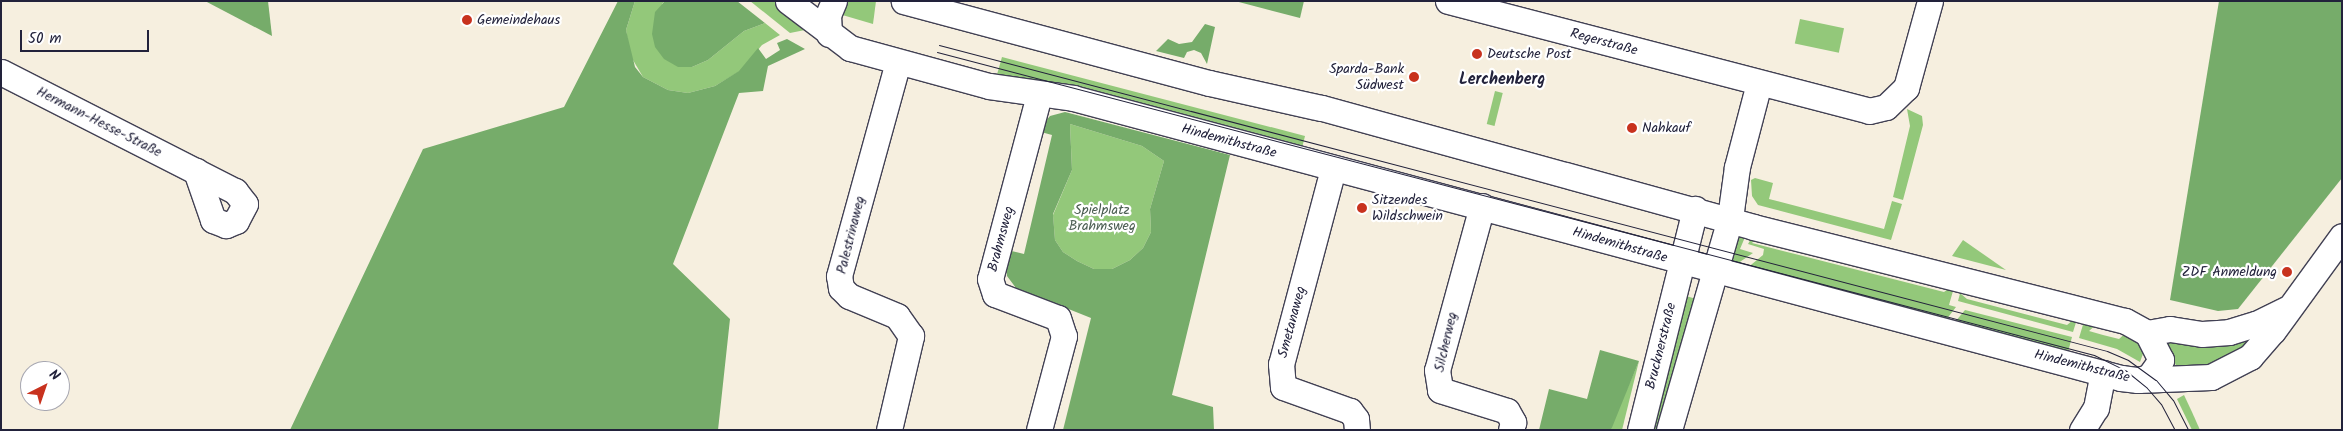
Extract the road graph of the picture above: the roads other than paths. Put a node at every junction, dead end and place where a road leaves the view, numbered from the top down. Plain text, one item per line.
1 (788, 1) edge
2 (834, 1) edge
3 (904, 1) edge
4 (1448, 1) edge
5 (1930, 1) edge
6 (829, 34) junction
7 (898, 62) junction
8 (1, 72) edge
9 (1759, 83) junction
10 (1039, 95) junction
11 (1737, 167) junction
12 (1333, 169) junction
13 (196, 171) dead end
14 (1482, 206) junction
15 (1732, 207) junction
16 (1695, 209) junction
17 (2342, 236) edge
18 (1682, 262) junction
19 (1715, 271) junction
20 (2287, 309) junction
21 (2147, 333) junction
22 (2103, 373) junction
23 (2138, 380) junction
24 (889, 430) edge
25 (1039, 430) edge
26 (1357, 430) edge
27 (1511, 430) edge
28 (1640, 430) edge
29 (1669, 430) edge
30 (2082, 430) edge

1 - 6 street, Hindemithstraße
2 - 6 street
3 - 16 street
4 - 9 street, Regerstraße
5 - 9 street, Regerstraße
6 - 7 street, Hindemithstraße
7 - 10 street, Hindemithstraße
7 - 24 street, Palestrinaweg
8 - 13 street, Hermann-Hesse-Straße
9 - 11 street
10 - 12 street, Hindemithstraße
10 - 25 street, Brahmsweg
11 - 15 street
11 - 16 street
12 - 14 street, Hindemithstraße
12 - 26 street, Smetanaweg
14 - 18 street, Hindemithstraße
14 - 27 street, Silcherweg
15 - 16 street
15 - 19 street
15 - 21 street
16 - 18 street, Hindemithstraße
17 - 20 street
18 - 19 street, Hindemithstraße
18 - 28 street, Brucknerstraße
19 - 22 street, Hindemithstraße
19 - 29 street, Brucknerstraße
20 - 21 street
20 - 23 street
21 - 23 street, Hindemithstraße
22 - 23 street, Hindemithstraße
22 - 30 street

